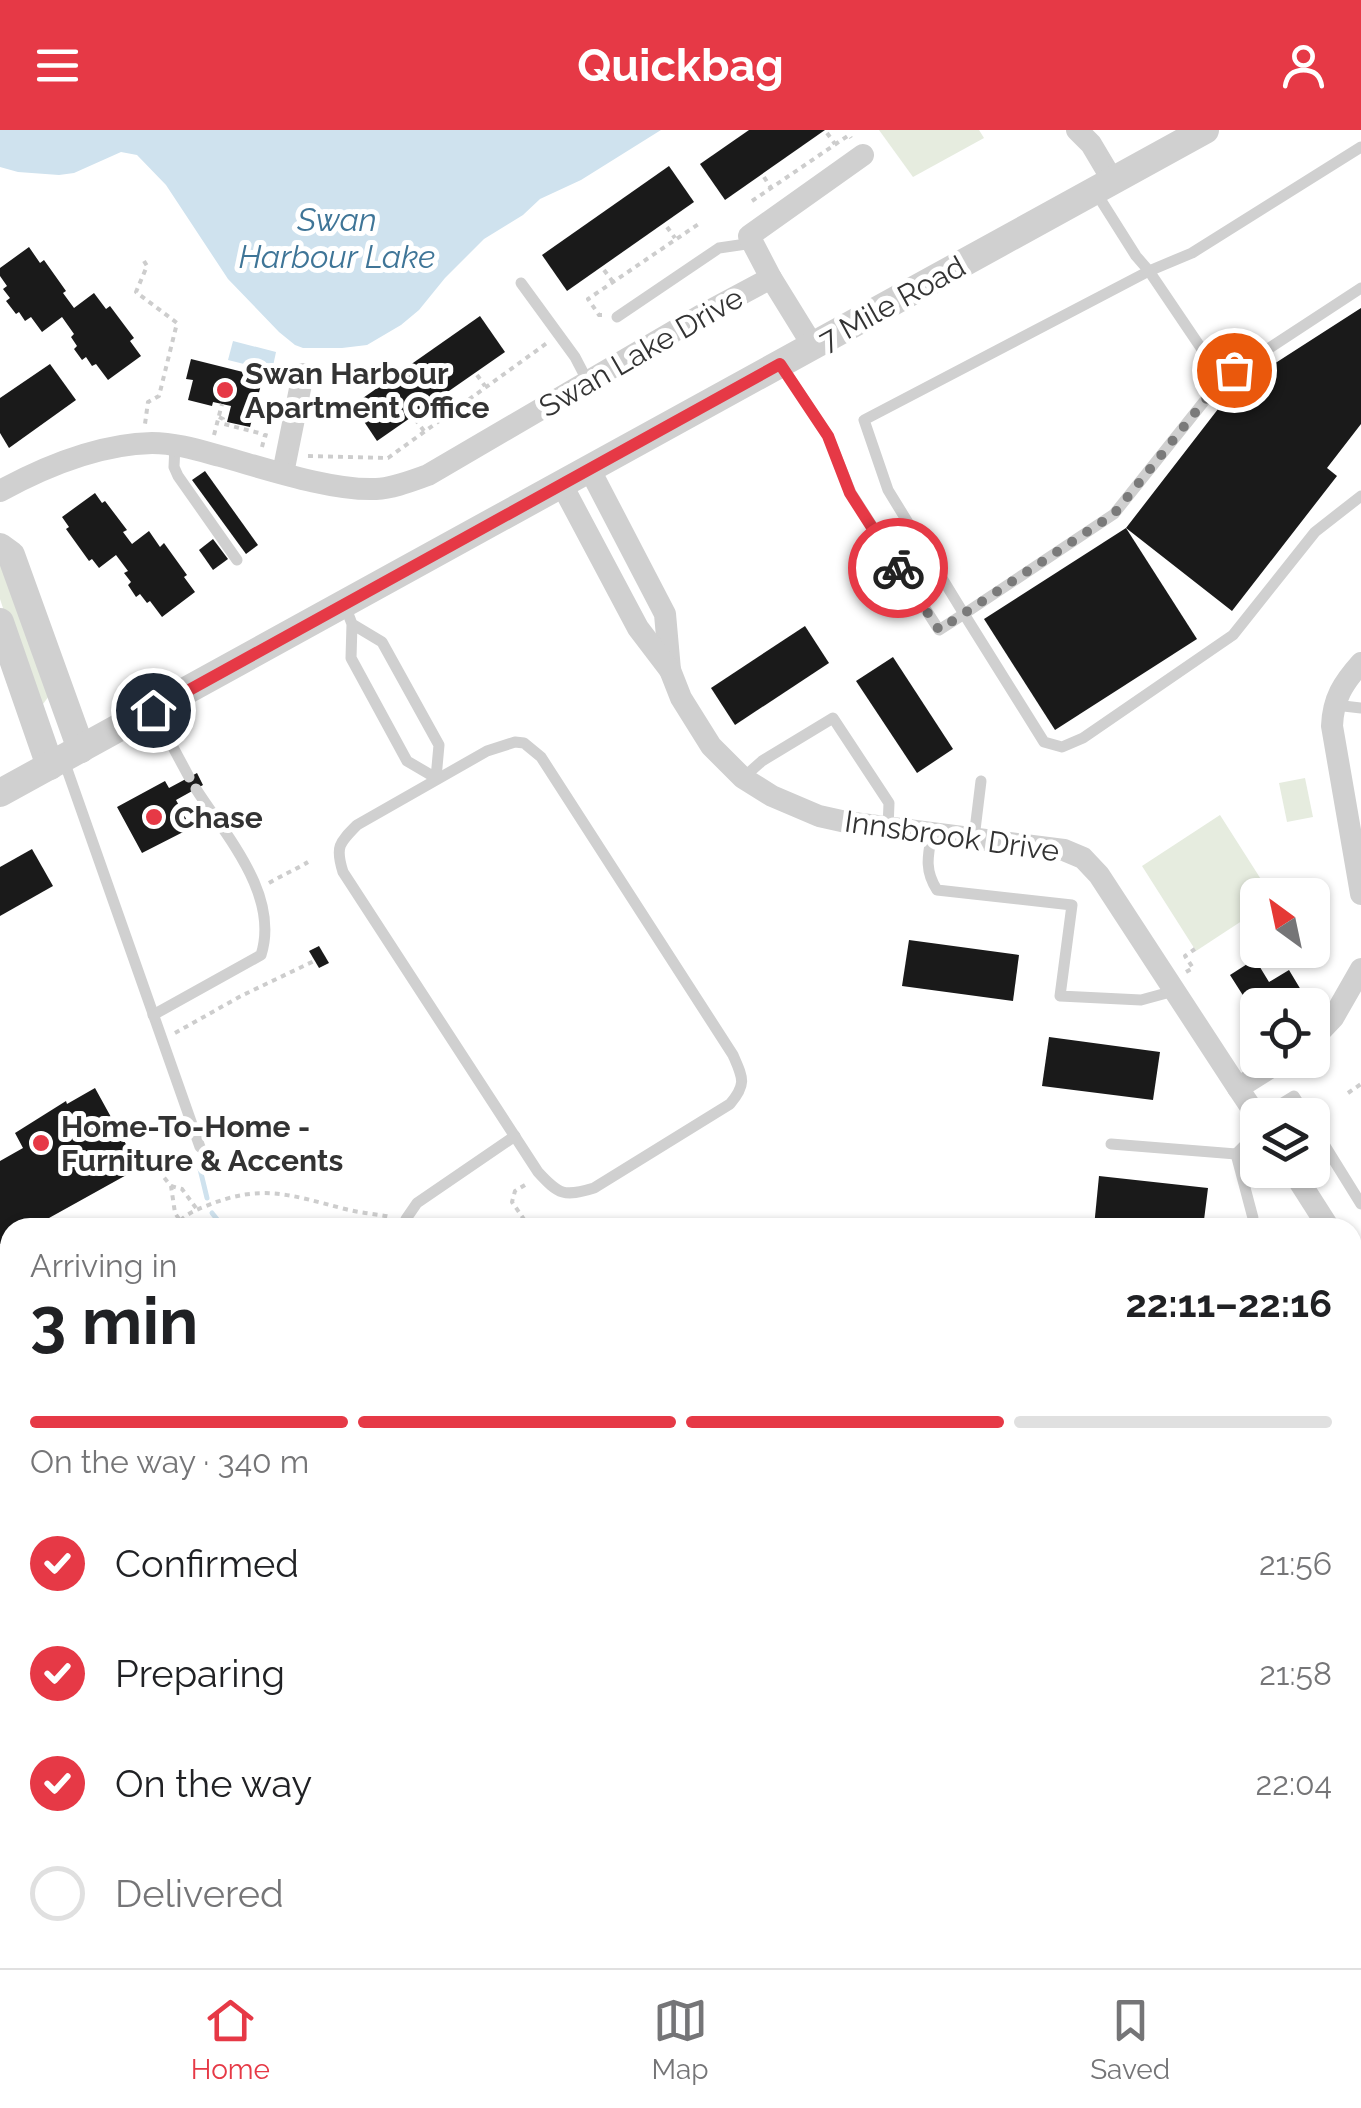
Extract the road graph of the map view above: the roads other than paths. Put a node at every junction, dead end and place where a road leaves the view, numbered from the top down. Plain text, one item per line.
1 (1077, 130) edge
2 (1205, 130) edge
3 (1361, 147) edge
4 (863, 155) road end
5 (1104, 186) junction
6 (753, 244) junction
7 (1150, 271) junction
8 (771, 278) junction
9 (521, 283) dead end
10 (1361, 288) edge
11 (617, 317) road end
12 (813, 346) junction
13 (780, 364) junction
14 (302, 374) dead end
15 (1222, 379) junction
16 (588, 382) junction
17 (175, 445) junction
18 (590, 470) junction
19 (283, 473) junction
20 (562, 485) junction
21 (0, 491) edge
22 (1361, 496) edge
23 (0, 547) edge
24 (237, 560) dead end
25 (348, 613) junction
26 (964, 614) junction
27 (0, 622) edge
28 (1361, 663) edge
29 (670, 670) junction
30 (1334, 706) junction
31 (1361, 708) edge
32 (153, 710) junction
33 (65, 758) junction
34 (436, 778) junction
35 (744, 778) junction
36 (981, 781) dead end
37 (0, 793) edge
38 (888, 828) junction
39 (932, 833) junction
40 (974, 838) junction
41 (1361, 894) edge
42 (1361, 969) edge
43 (1174, 991) junction
44 (153, 1015) junction
45 (1330, 1021) edge
46 (1254, 1078) edge
47 (1238, 1088) junction
48 (1246, 1098) edge
49 (515, 1136) junction
50 (1111, 1144) dead end
51 (200, 1147) dead end
52 (1240, 1150) edge
53 (1236, 1154) junction
54 (1330, 1155) edge
55 (1304, 1188) edge
56 (1361, 1204) edge
57 (410, 1218) edge
58 (1253, 1218) dead end
59 (1323, 1218) edge

1 - 5 street
2 - 5 street, 7 Mile Road
3 - 7 lane
4 - 6 street, Swan Lake Drive
5 - 7 lane
5 - 12 street, 7 Mile Road
6 - 8 street, Swan Lake Drive
6 - 11 lane
7 - 15 lane
7 - 26 lane
8 - 12 street, Swan Lake Drive
8 - 16 street, Swan Lake Drive
9 - 16 lane
10 - 15 lane
12 - 13 street, 7 Mile Road
13 - 18 street, 7 Mile Road
13 - 26 lane
14 - 19 street
15 - 26 lane
16 - 19 street, Swan Lake Drive
17 - 19 street, Swan Lake Drive
17 - 21 street, Swan Lake Drive
17 - 24 lane
18 - 20 street, 7 Mile Road
18 - 29 street, Innsbrook Drive
20 - 25 street, 7 Mile Road
20 - 29 street, Innsbrook Drive
22 - 26 lane
23 - 33 street
25 - 32 street, 7 Mile Road
25 - 34 lane
25 - 34 lane
27 - 33 street
28 - 30 street
29 - 35 street, Innsbrook Drive
30 - 31 lane
30 - 41 street
32 - 33 street, 7 Mile Road
32 - 44 lane
33 - 37 street, 7 Mile Road
33 - 44 lane
34 - 49 lane
34 - 49 lane
35 - 38 street, Innsbrook Drive
35 - 38 lane
36 - 40 lane
38 - 39 street, Innsbrook Drive
39 - 40 street, Innsbrook Drive
39 - 43 lane
40 - 43 street, Innsbrook Drive
42 - 45 street
43 - 47 street, Innsbrook Drive
44 - 51 lane
46 - 47 street
47 - 48 street, Innsbrook Drive
49 - 57 lane
50 - 53 lane
52 - 53 lane
53 - 58 lane
54 - 56 lane
55 - 59 street

